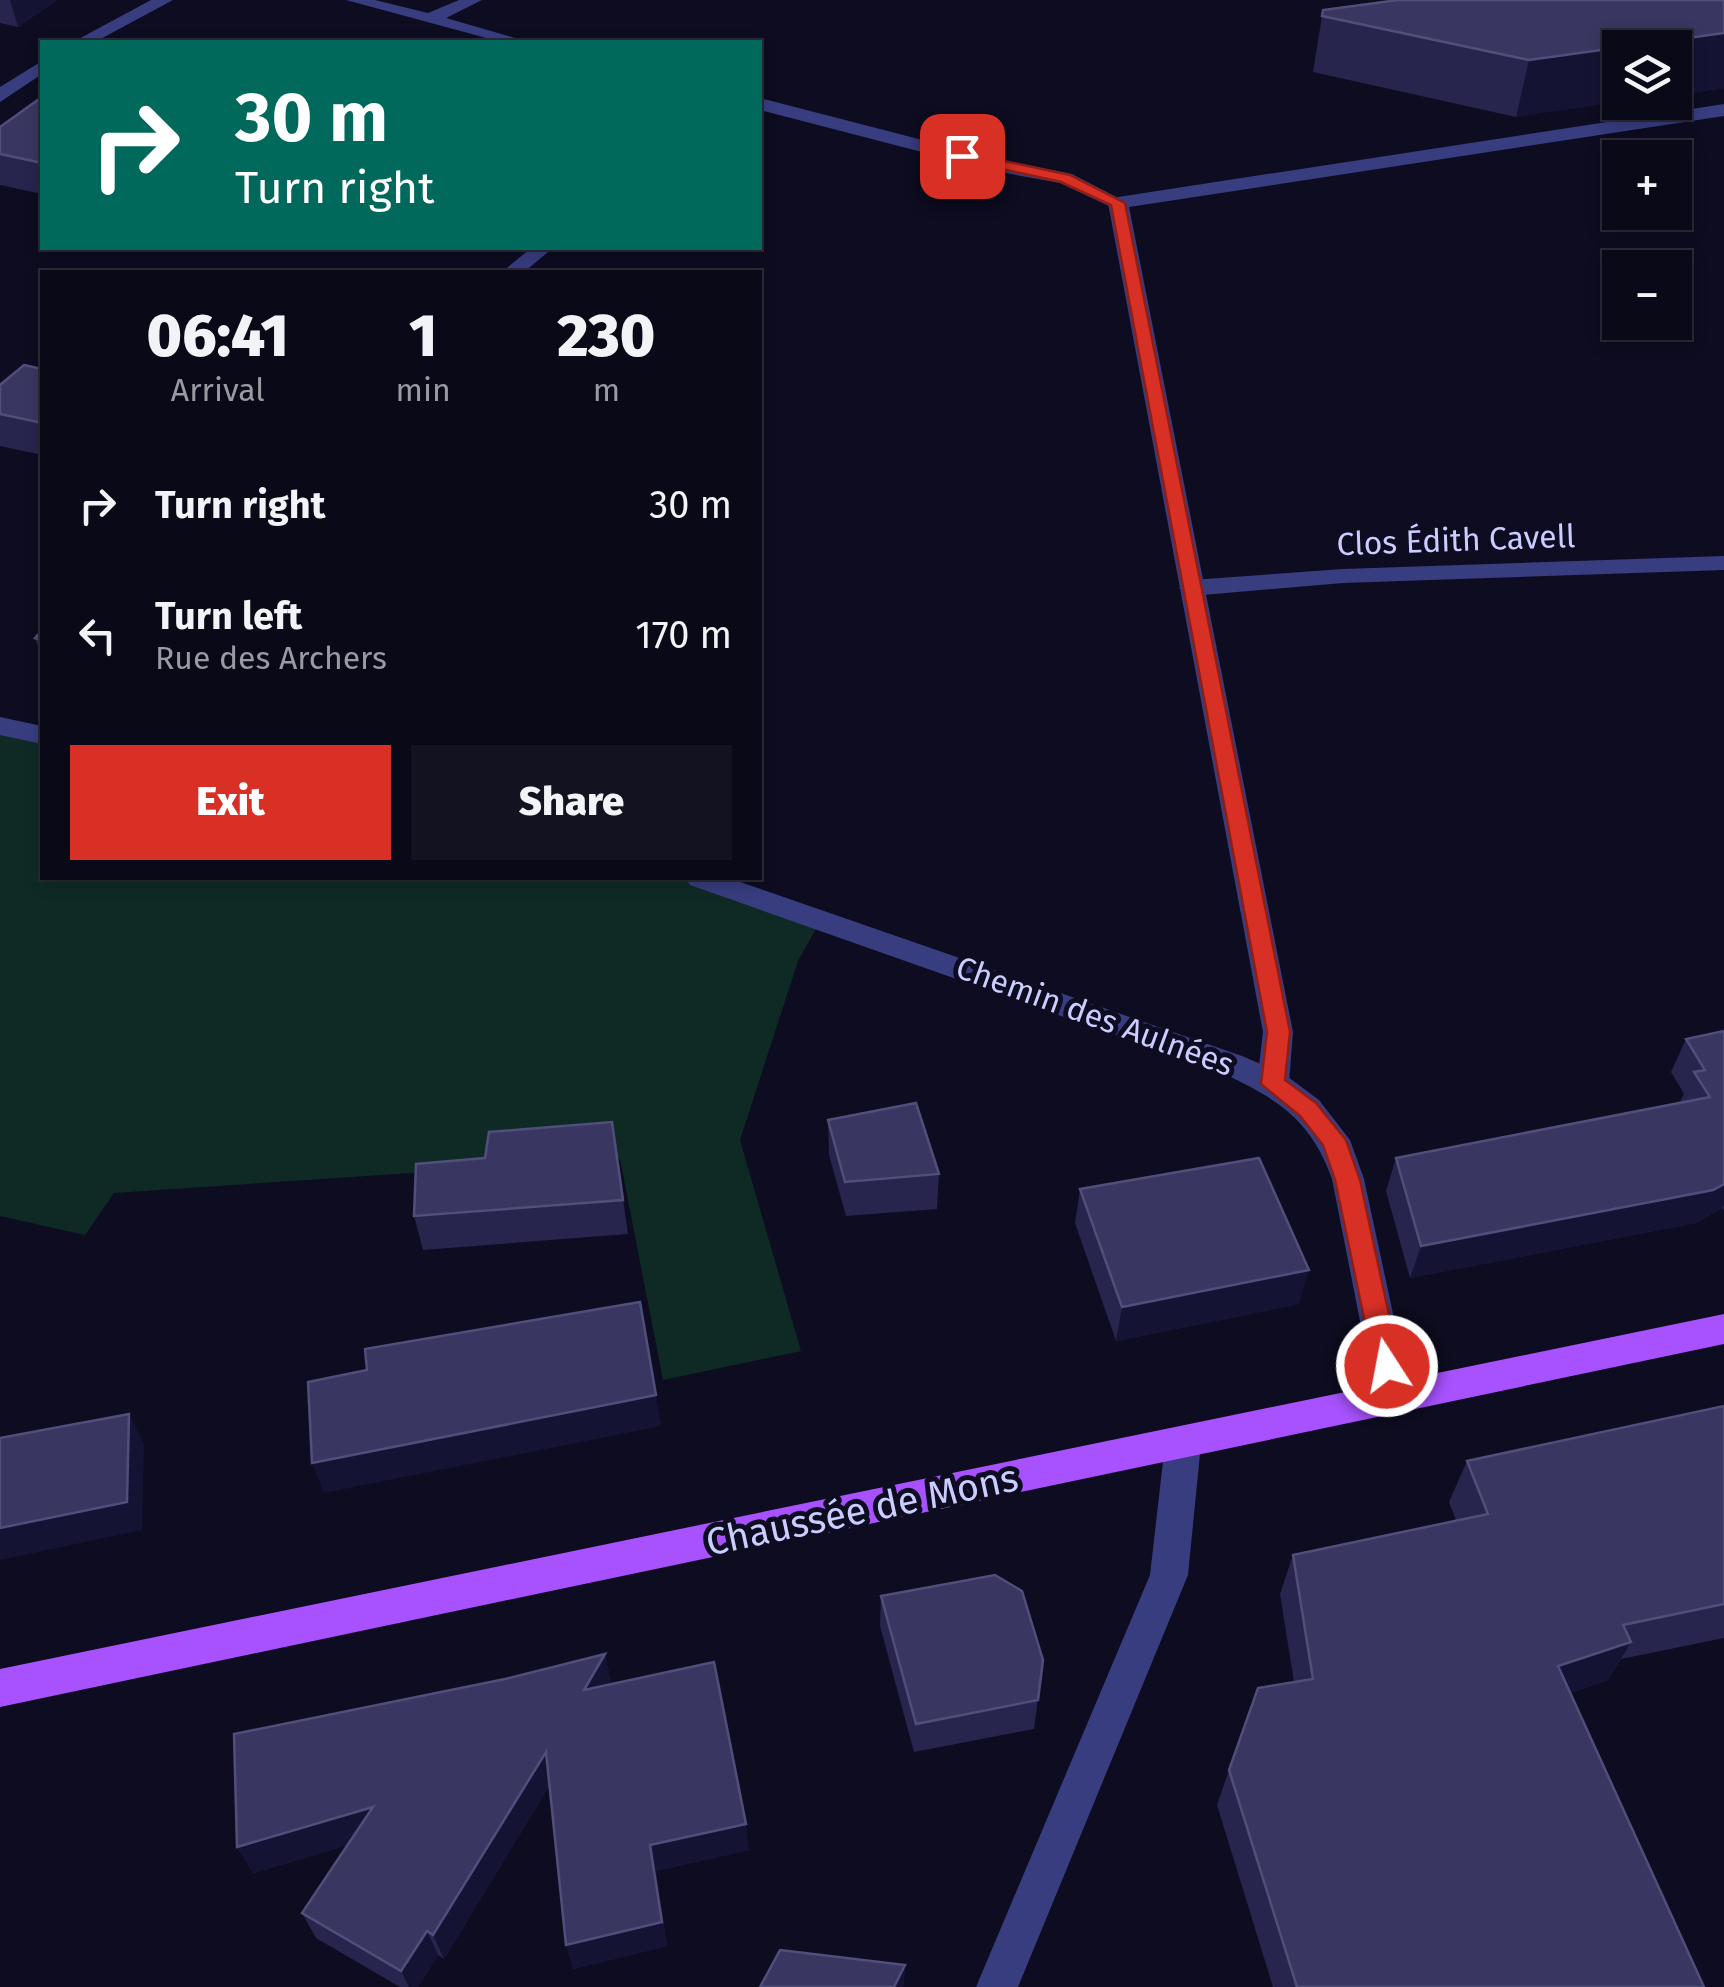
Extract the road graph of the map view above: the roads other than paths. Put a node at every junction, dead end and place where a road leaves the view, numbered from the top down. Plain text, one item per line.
1 (164, 0) edge
2 (355, 0) edge
3 (473, 0) edge
4 (429, 19) junction
5 (86, 40) edge
6 (512, 40) edge
7 (40, 67) edge
8 (0, 96) edge
9 (762, 105) edge
10 (1724, 110) edge
11 (1118, 203) junction
12 (541, 250) edge
13 (515, 270) edge
14 (1724, 563) edge
15 (1191, 588) junction
16 (0, 726) edge
17 (40, 735) edge
18 (706, 880) edge
19 (1273, 1084) junction
20 (1724, 1329) edge
21 (1393, 1398) junction
22 (1183, 1444) junction
23 (0, 1688) edge
24 (997, 1987) edge

1 - 5 street
2 - 4 street
3 - 4 street
4 - 6 street
7 - 8 street
9 - 11 street
10 - 11 street
11 - 15 street
12 - 13 street
14 - 15 street, Clos Édith Cavell
15 - 19 street
16 - 17 street
18 - 19 street, Chemin des Aulnées
19 - 21 street, Chemin des Aulnées
20 - 21 main road, Chaussée de Mons
21 - 22 main road, Chaussée de Mons
22 - 23 main road, Chaussée de Mons
22 - 24 street

